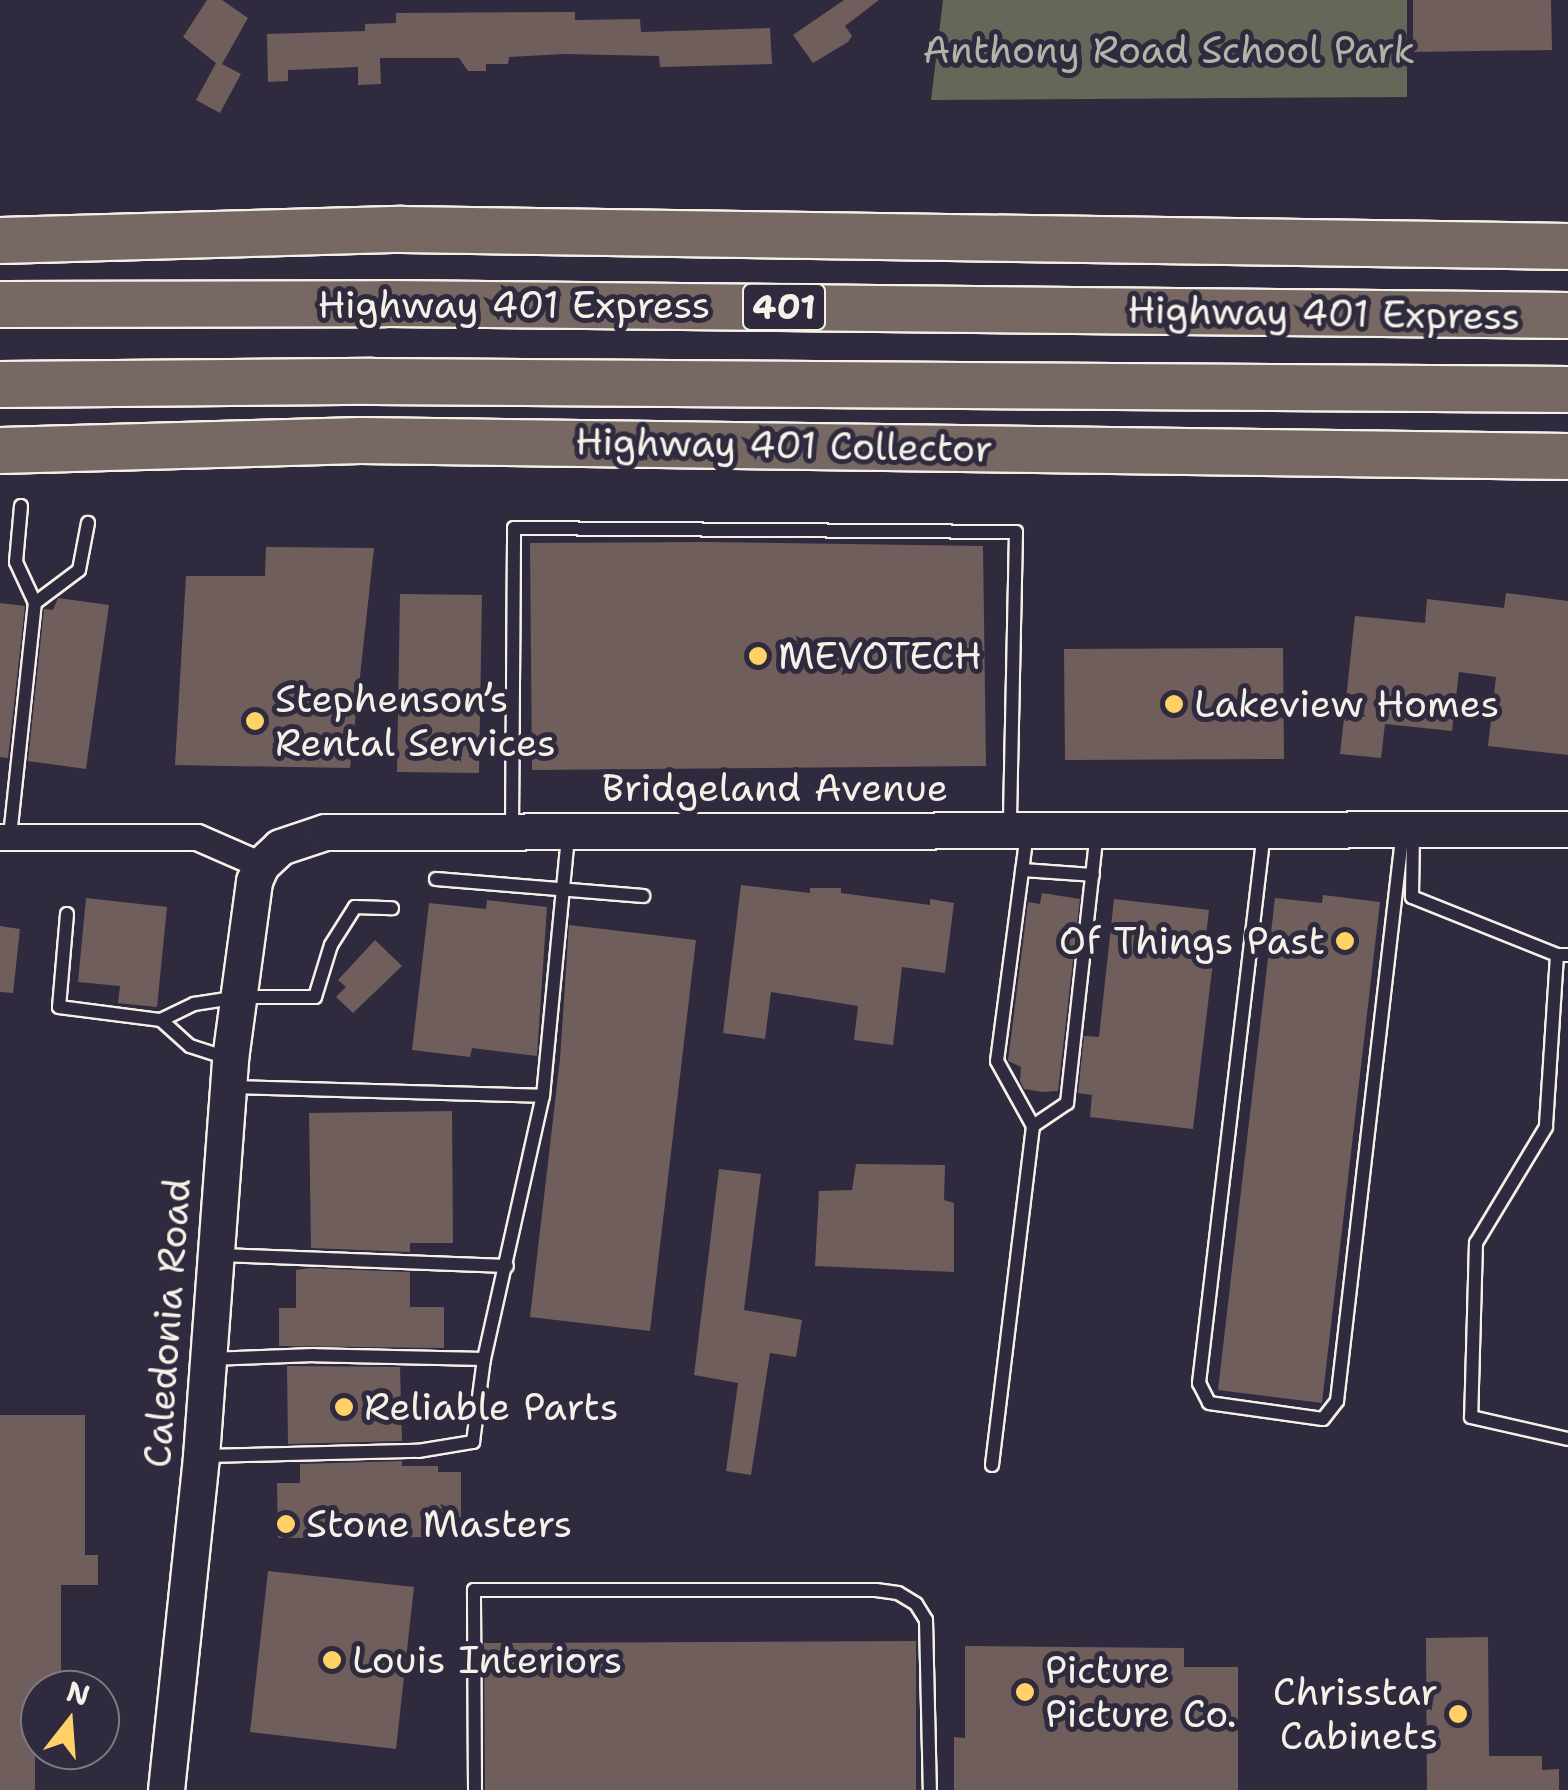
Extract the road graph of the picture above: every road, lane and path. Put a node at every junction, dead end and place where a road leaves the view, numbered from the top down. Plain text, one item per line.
1 (0, 240) edge
2 (1568, 246) edge
3 (0, 304) edge
4 (1568, 315) edge
5 (0, 384) edge
6 (1568, 388) edge
7 (0, 450) edge
8 (1568, 456) edge
9 (21, 506) dead end
10 (88, 523) dead end
11 (36, 603) junction
12 (0, 782) edge
13 (16, 783) junction
14 (1018, 829) junction
15 (1098, 829) junction
16 (1568, 829) edge
17 (1264, 830) junction
18 (1408, 830) junction
19 (512, 832) junction
20 (568, 832) junction
21 (5, 836) edge
22 (261, 865) junction
23 (1022, 870) junction
24 (1092, 875) junction
25 (436, 879) dead end
26 (562, 890) junction
27 (643, 896) dead end
28 (392, 908) dead end
29 (67, 914) dead end
30 (1562, 955) edge
31 (239, 997) junction
32 (161, 1020) junction
33 (229, 1073) junction
34 (543, 1096) junction
35 (1032, 1126) junction
36 (215, 1255) junction
37 (508, 1266) junction
38 (208, 1359) junction
39 (484, 1360) junction
40 (1568, 1438) edge
41 (201, 1456) junction
42 (992, 1466) dead end
43 (166, 1790) edge
44 (476, 1790) edge
45 (930, 1790) edge

1 - 2 highway, 401
3 - 4 highway, Highway 401 Express / 401
5 - 6 highway, Highway 401 Express / 401
7 - 8 highway, Highway 401 Collector
9 - 11 lane
10 - 11 lane
11 - 13 lane
12 - 13 lane
13 - 21 lane
14 - 15 street, Bridgeland Avenue
14 - 19 lane
14 - 20 street, Bridgeland Avenue
14 - 23 lane
15 - 17 street, Bridgeland Avenue
15 - 24 lane
16 - 18 street, Bridgeland Avenue
17 - 18 street, Bridgeland Avenue
17 - 18 lane
18 - 30 lane
19 - 20 street, Bridgeland Avenue
19 - 22 street, Bridgeland Avenue
20 - 26 lane
21 - 22 street
22 - 31 street, Caledonia Road
23 - 24 lane
23 - 35 lane
24 - 35 lane
25 - 26 lane
26 - 27 lane
26 - 34 lane
28 - 31 lane
29 - 32 lane
30 - 40 lane
31 - 32 lane
31 - 33 street, Caledonia Road
32 - 33 lane
33 - 34 lane
33 - 36 street, Caledonia Road
34 - 37 lane
35 - 42 lane
36 - 37 lane
36 - 38 street, Caledonia Road
37 - 39 lane
38 - 39 lane
38 - 41 street, Caledonia Road
39 - 41 lane
41 - 43 street, Caledonia Road
44 - 45 lane

